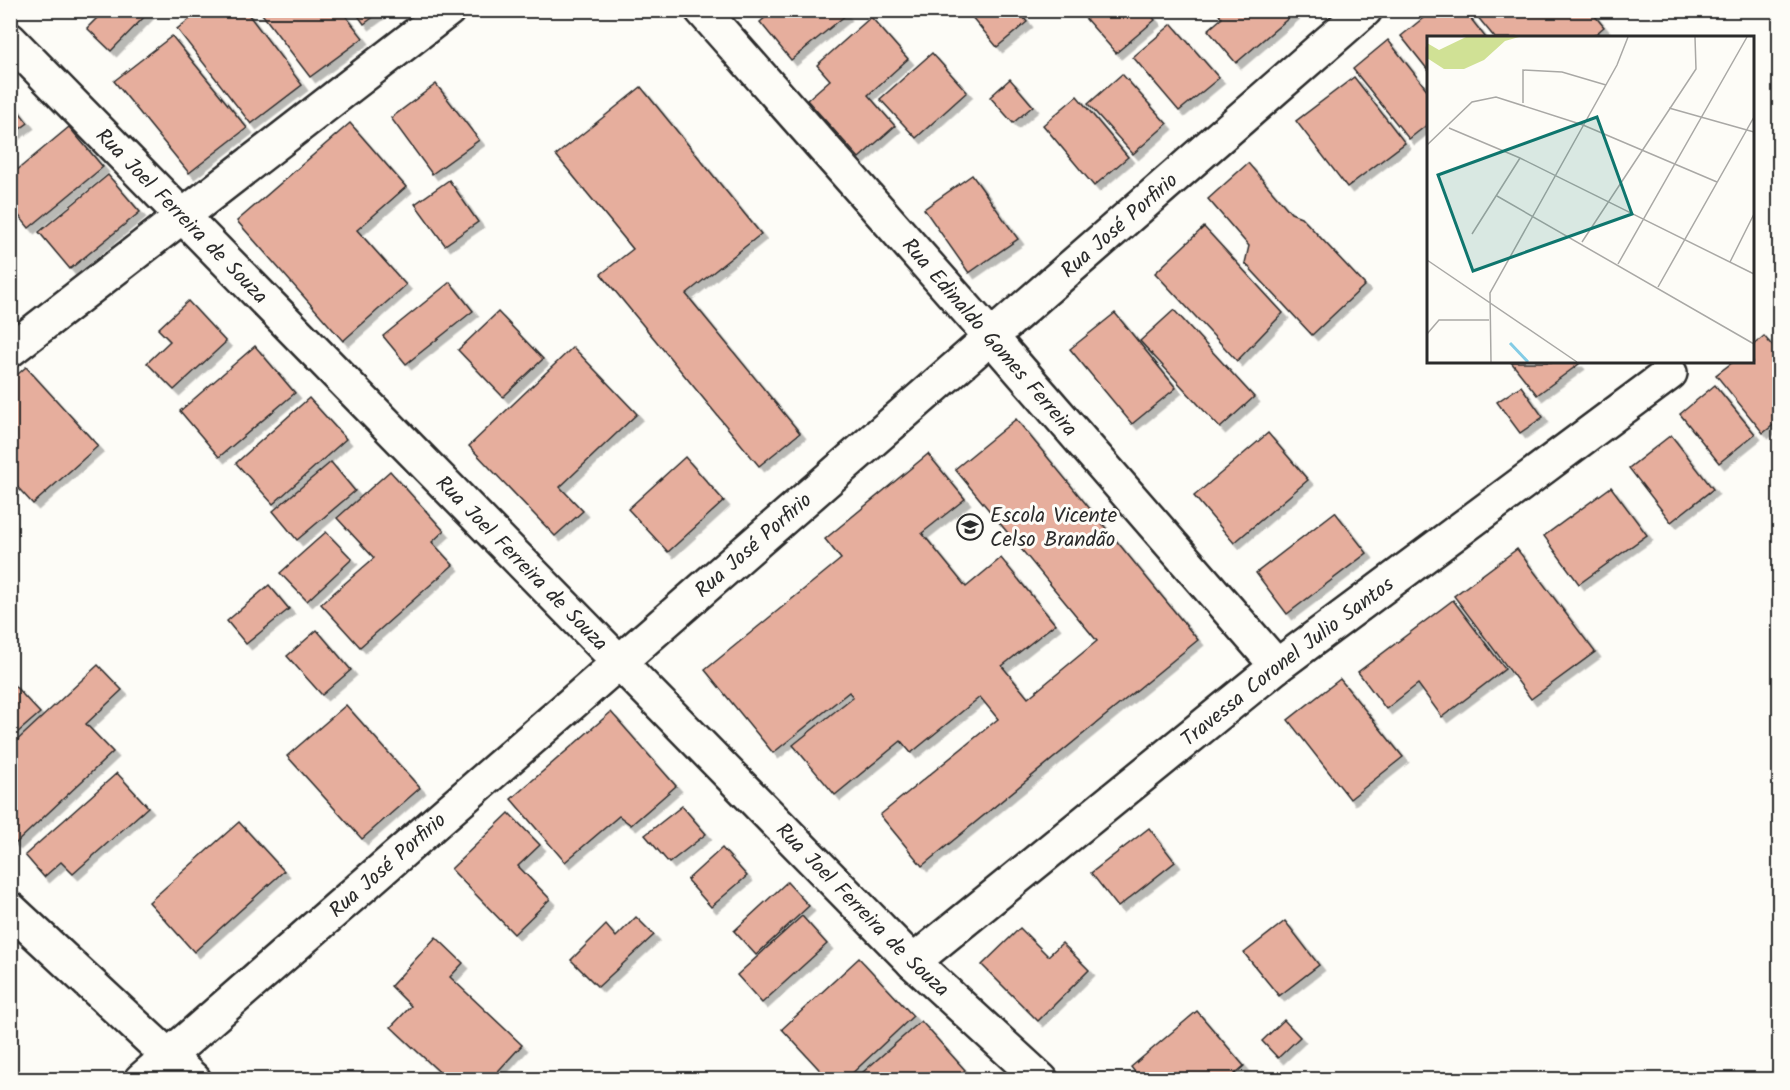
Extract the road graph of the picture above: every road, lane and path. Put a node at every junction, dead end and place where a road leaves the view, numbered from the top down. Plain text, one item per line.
1 (448, 10) edge
2 (702, 10) edge
3 (1365, 10) edge
4 (10, 40) edge
5 (183, 218) junction
6 (992, 338) junction
7 (10, 350) edge
8 (1670, 373) dead end
9 (620, 661) junction
10 (1276, 666) junction
11 (10, 909) edge
12 (913, 962) junction
13 (168, 1057) junction
14 (141, 1080) edge
15 (194, 1080) edge
16 (1041, 1080) edge

1 - 5 street
2 - 6 street, Rua Edinaldo Gomes Ferreira
3 - 6 street, Rua José Porfirio
4 - 5 street, Rua Joel Ferreira de Souza
5 - 7 street
5 - 9 street, Rua Joel Ferreira de Souza
6 - 9 street, Rua José Porfirio
6 - 10 street, Rua Edinaldo Gomes Ferreira
8 - 10 street, Travessa Coronel Julio Santos
9 - 12 street, Rua Joel Ferreira de Souza
9 - 13 street, Rua José Porfirio
10 - 12 street, Travessa Coronel Julio Santos
11 - 13 street
12 - 16 street, Rua Joel Ferreira de Souza
13 - 14 street, Rua José Porfirio
13 - 15 street

